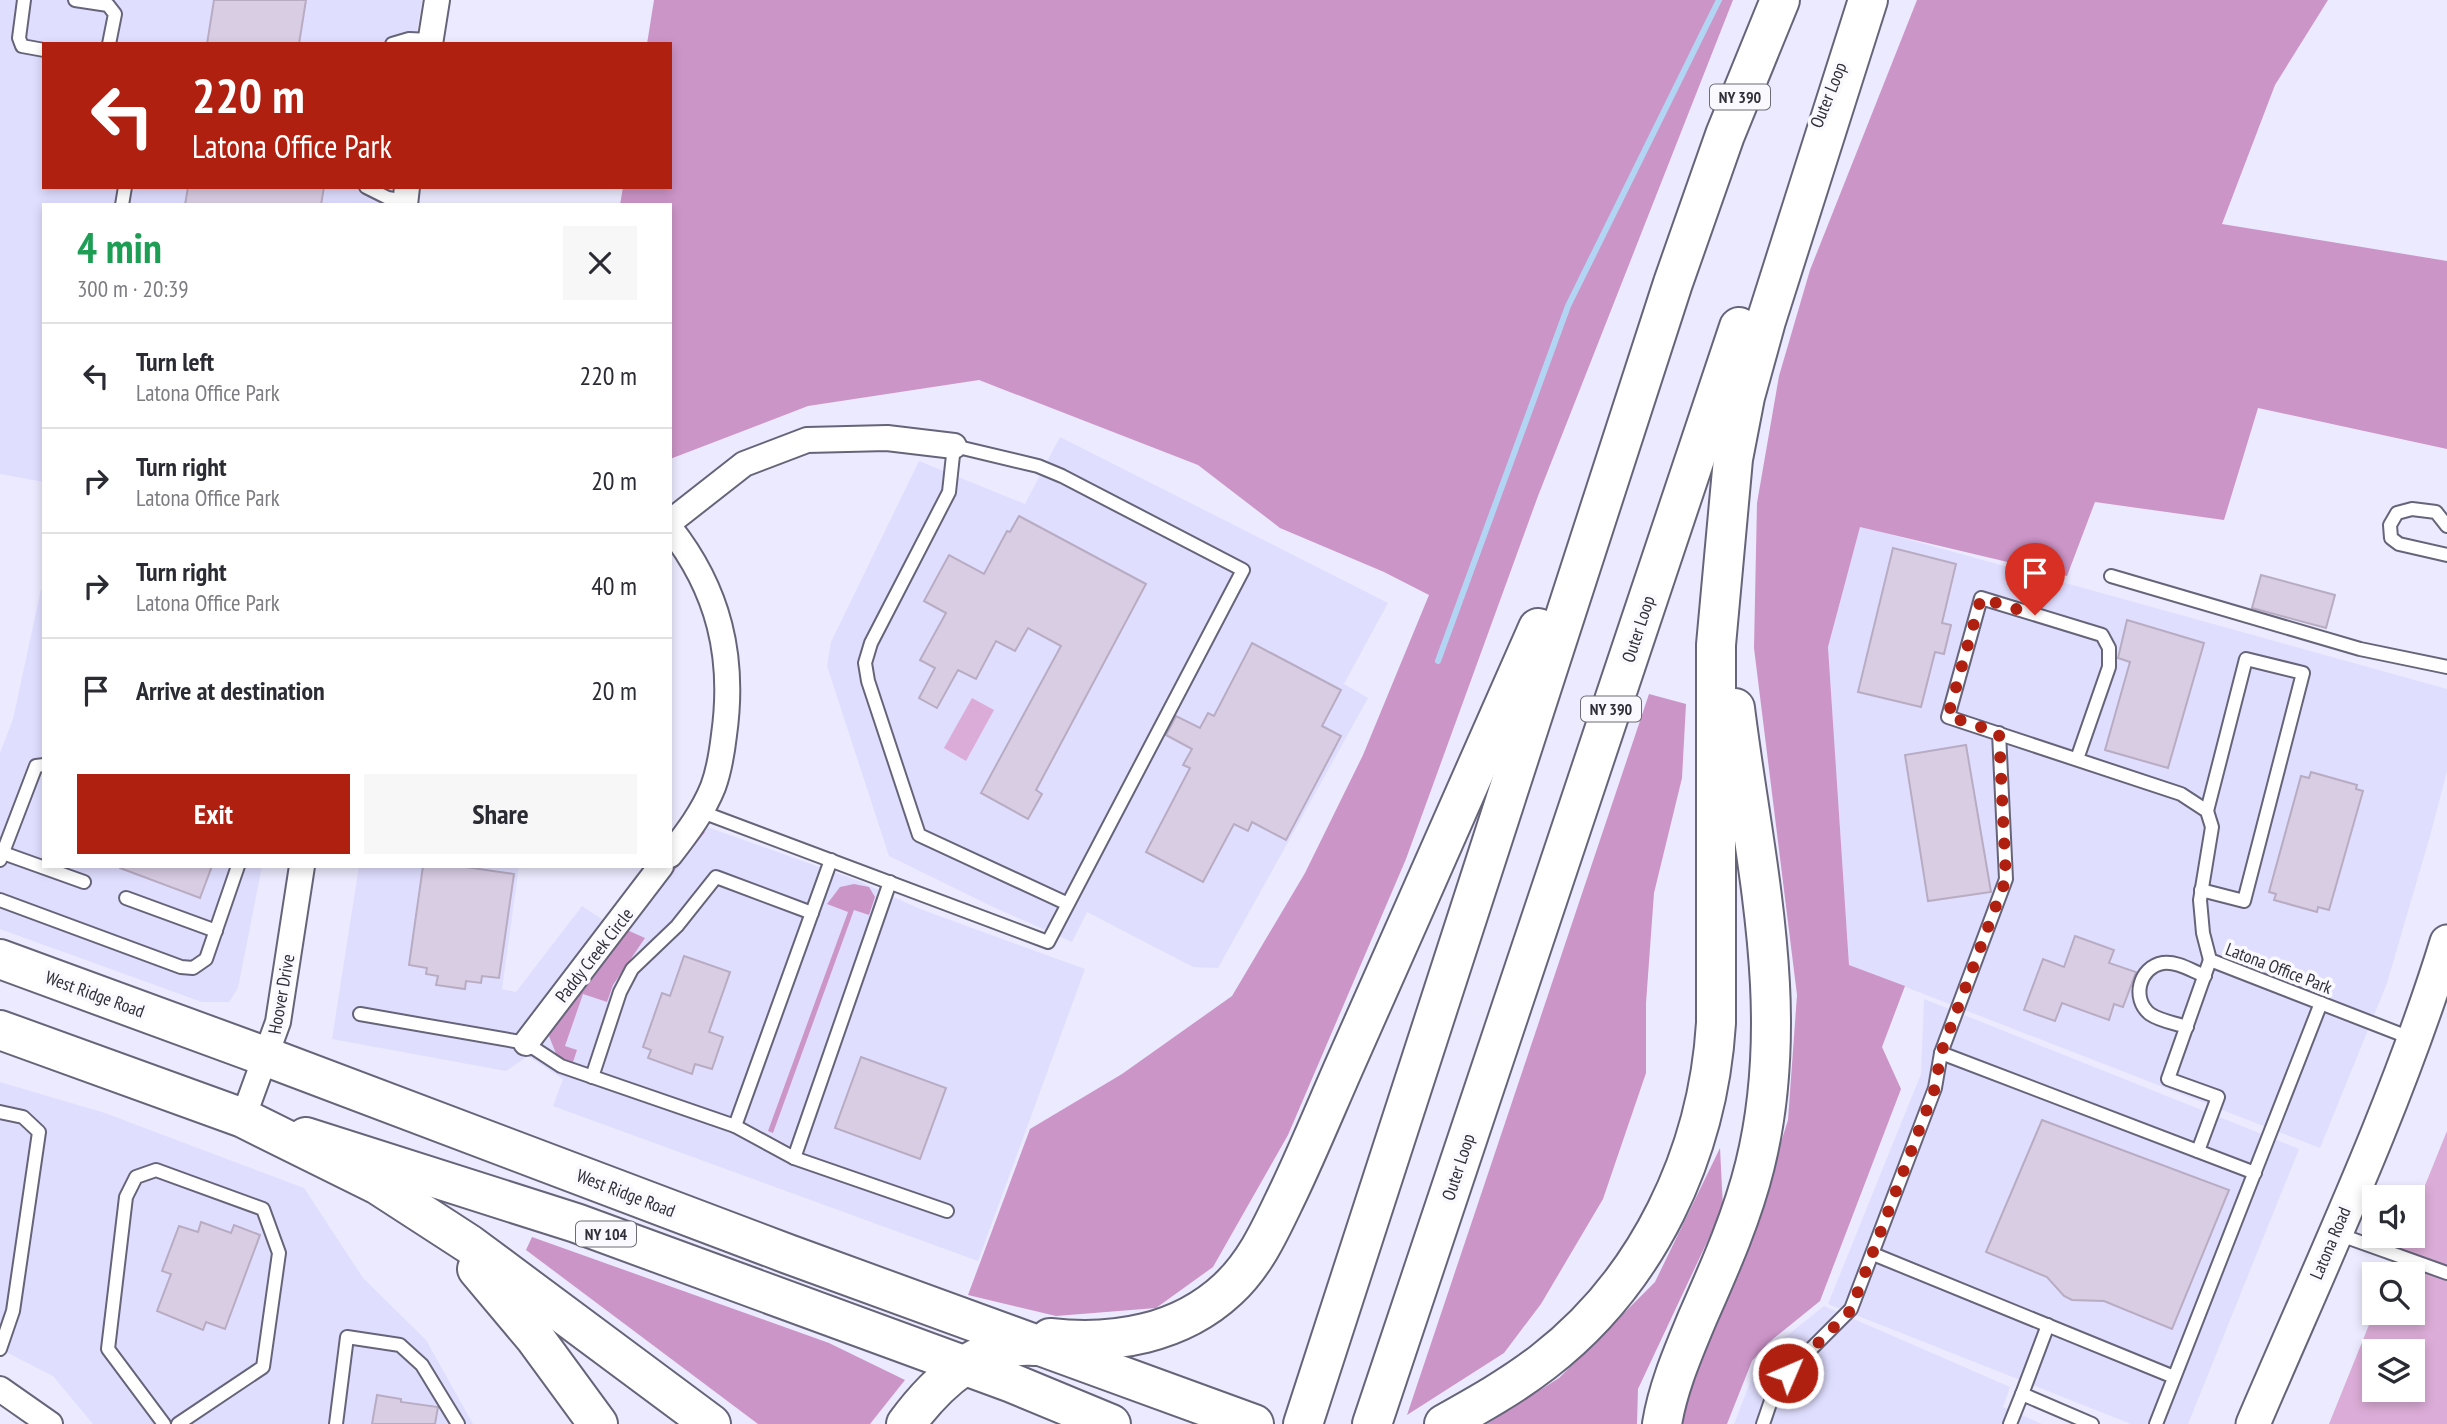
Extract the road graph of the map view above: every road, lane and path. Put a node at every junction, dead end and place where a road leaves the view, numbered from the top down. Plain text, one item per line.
1 (24, 0) edge
2 (75, 0) edge
3 (437, 0) edge
4 (1780, 0) edge
5 (1868, 0) edge
6 (109, 42) edge
7 (399, 42) edge
8 (431, 42) edge
9 (42, 50) edge
10 (368, 189) edge
11 (406, 198) edge
12 (1638, 390) junction
13 (954, 446) junction
14 (672, 520) edge
15 (1726, 527) junction
16 (2447, 527) edge
17 (672, 531) edge
18 (2447, 555) edge
19 (2110, 576) dead end
20 (2447, 667) edge
21 (1999, 733) junction
22 (2077, 759) junction
23 (42, 765) edge
24 (2207, 811) junction
25 (702, 812) junction
26 (672, 852) edge
27 (1, 856) edge
28 (831, 860) junction
29 (237, 868) edge
30 (303, 868) edge
31 (660, 868) edge
32 (84, 882) dead end
33 (890, 882) junction
34 (2201, 890) junction
35 (126, 898) dead end
36 (0, 900) edge
37 (1068, 904) junction
38 (812, 913) junction
39 (216, 932) junction
40 (2447, 942) edge
41 (0, 959) edge
42 (2210, 960) junction
43 (2205, 976) junction
44 (2321, 1003) junction
45 (360, 1014) dead end
46 (2187, 1027) junction
47 (0, 1030) edge
48 (2413, 1039) junction
49 (526, 1043) junction
50 (1941, 1053) junction
51 (267, 1057) junction
52 (592, 1077) junction
53 (0, 1112) edge
54 (243, 1118) junction
55 (735, 1126) junction
56 (2198, 1151) junction
57 (794, 1158) junction
58 (2255, 1173) junction
59 (394, 1195) junction
60 (947, 1212) dead end
61 (2334, 1233) junction
62 (1872, 1254) junction
63 (2447, 1273) edge
64 (977, 1323) junction
65 (2048, 1325) junction
66 (1, 1344) edge
67 (1044, 1347) junction
68 (963, 1365) junction
69 (2174, 1377) junction
70 (0, 1389) edge
71 (2022, 1394) junction
72 (50, 1424) edge
73 (164, 1424) edge
74 (178, 1424) edge
75 (336, 1424) edge
76 (458, 1424) edge
77 (598, 1424) edge
78 (711, 1424) edge
79 (905, 1424) edge
80 (1111, 1424) edge
81 (1254, 1424) edge
82 (1301, 1424) edge
83 (1372, 1424) edge
84 (1444, 1424) edge
85 (1662, 1424) edge
86 (1763, 1424) edge
87 (2010, 1424) edge
88 (2092, 1424) edge
89 (2156, 1424) edge
90 (2253, 1424) edge

1 - 9 lane
2 - 6 lane
3 - 8 street
4 - 12 main road, NY 390
5 - 15 main road
5 - 83 main road, Outer Loop / NY 390
7 - 8 lane
10 - 11 lane
12 - 64 main road
12 - 82 main road, NY 390
13 - 14 street
13 - 37 lane
13 - 37 lane
15 - 84 main road
15 - 85 main road
16 - 18 lane
17 - 25 street
19 - 20 lane
21 - 22 lane
21 - 22 lane
21 - 50 lane
22 - 24 lane
23 - 27 lane
24 - 34 lane, Latona Office Park
24 - 34 lane, Latona Office Park
25 - 26 street
25 - 28 lane
27 - 32 lane
28 - 33 lane
28 - 38 lane
29 - 39 lane
30 - 51 street, Hoover Drive
31 - 49 street, Paddy Creek Circle
33 - 37 lane
33 - 57 lane
34 - 42 lane, Latona Office Park
35 - 39 lane
36 - 39 lane
38 - 52 lane
38 - 55 lane
40 - 48 street, Latona Road
41 - 51 main road, West Ridge Road / NY 104
42 - 43 lane
42 - 44 lane, Latona Office Park
43 - 46 lane
43 - 46 lane
44 - 48 lane, Latona Office Park
44 - 58 lane
45 - 49 lane
46 - 56 lane
47 - 54 main road, NY 104
48 - 61 street, Latona Road
49 - 52 lane
50 - 56 lane
50 - 62 lane
51 - 54 street, Hoover Drive
51 - 64 main road, West Ridge Road / NY 104
52 - 55 lane
53 - 66 lane
54 - 59 main road
54 - 68 main road, NY 104
55 - 57 lane
56 - 58 lane
57 - 60 lane
58 - 69 lane
59 - 77 main road
59 - 78 main road
61 - 63 lane
61 - 90 street, Latona Road
62 - 65 lane
62 - 86 lane
64 - 67 main road, West Ridge Road / NY 104
65 - 69 lane
65 - 71 lane
67 - 68 main road
67 - 81 main road, West Ridge Road / NY 104
68 - 79 main road
68 - 80 main road, NY 104
69 - 89 lane
70 - 72 street
71 - 87 lane
71 - 88 lane
73 - 74 lane
75 - 76 lane

